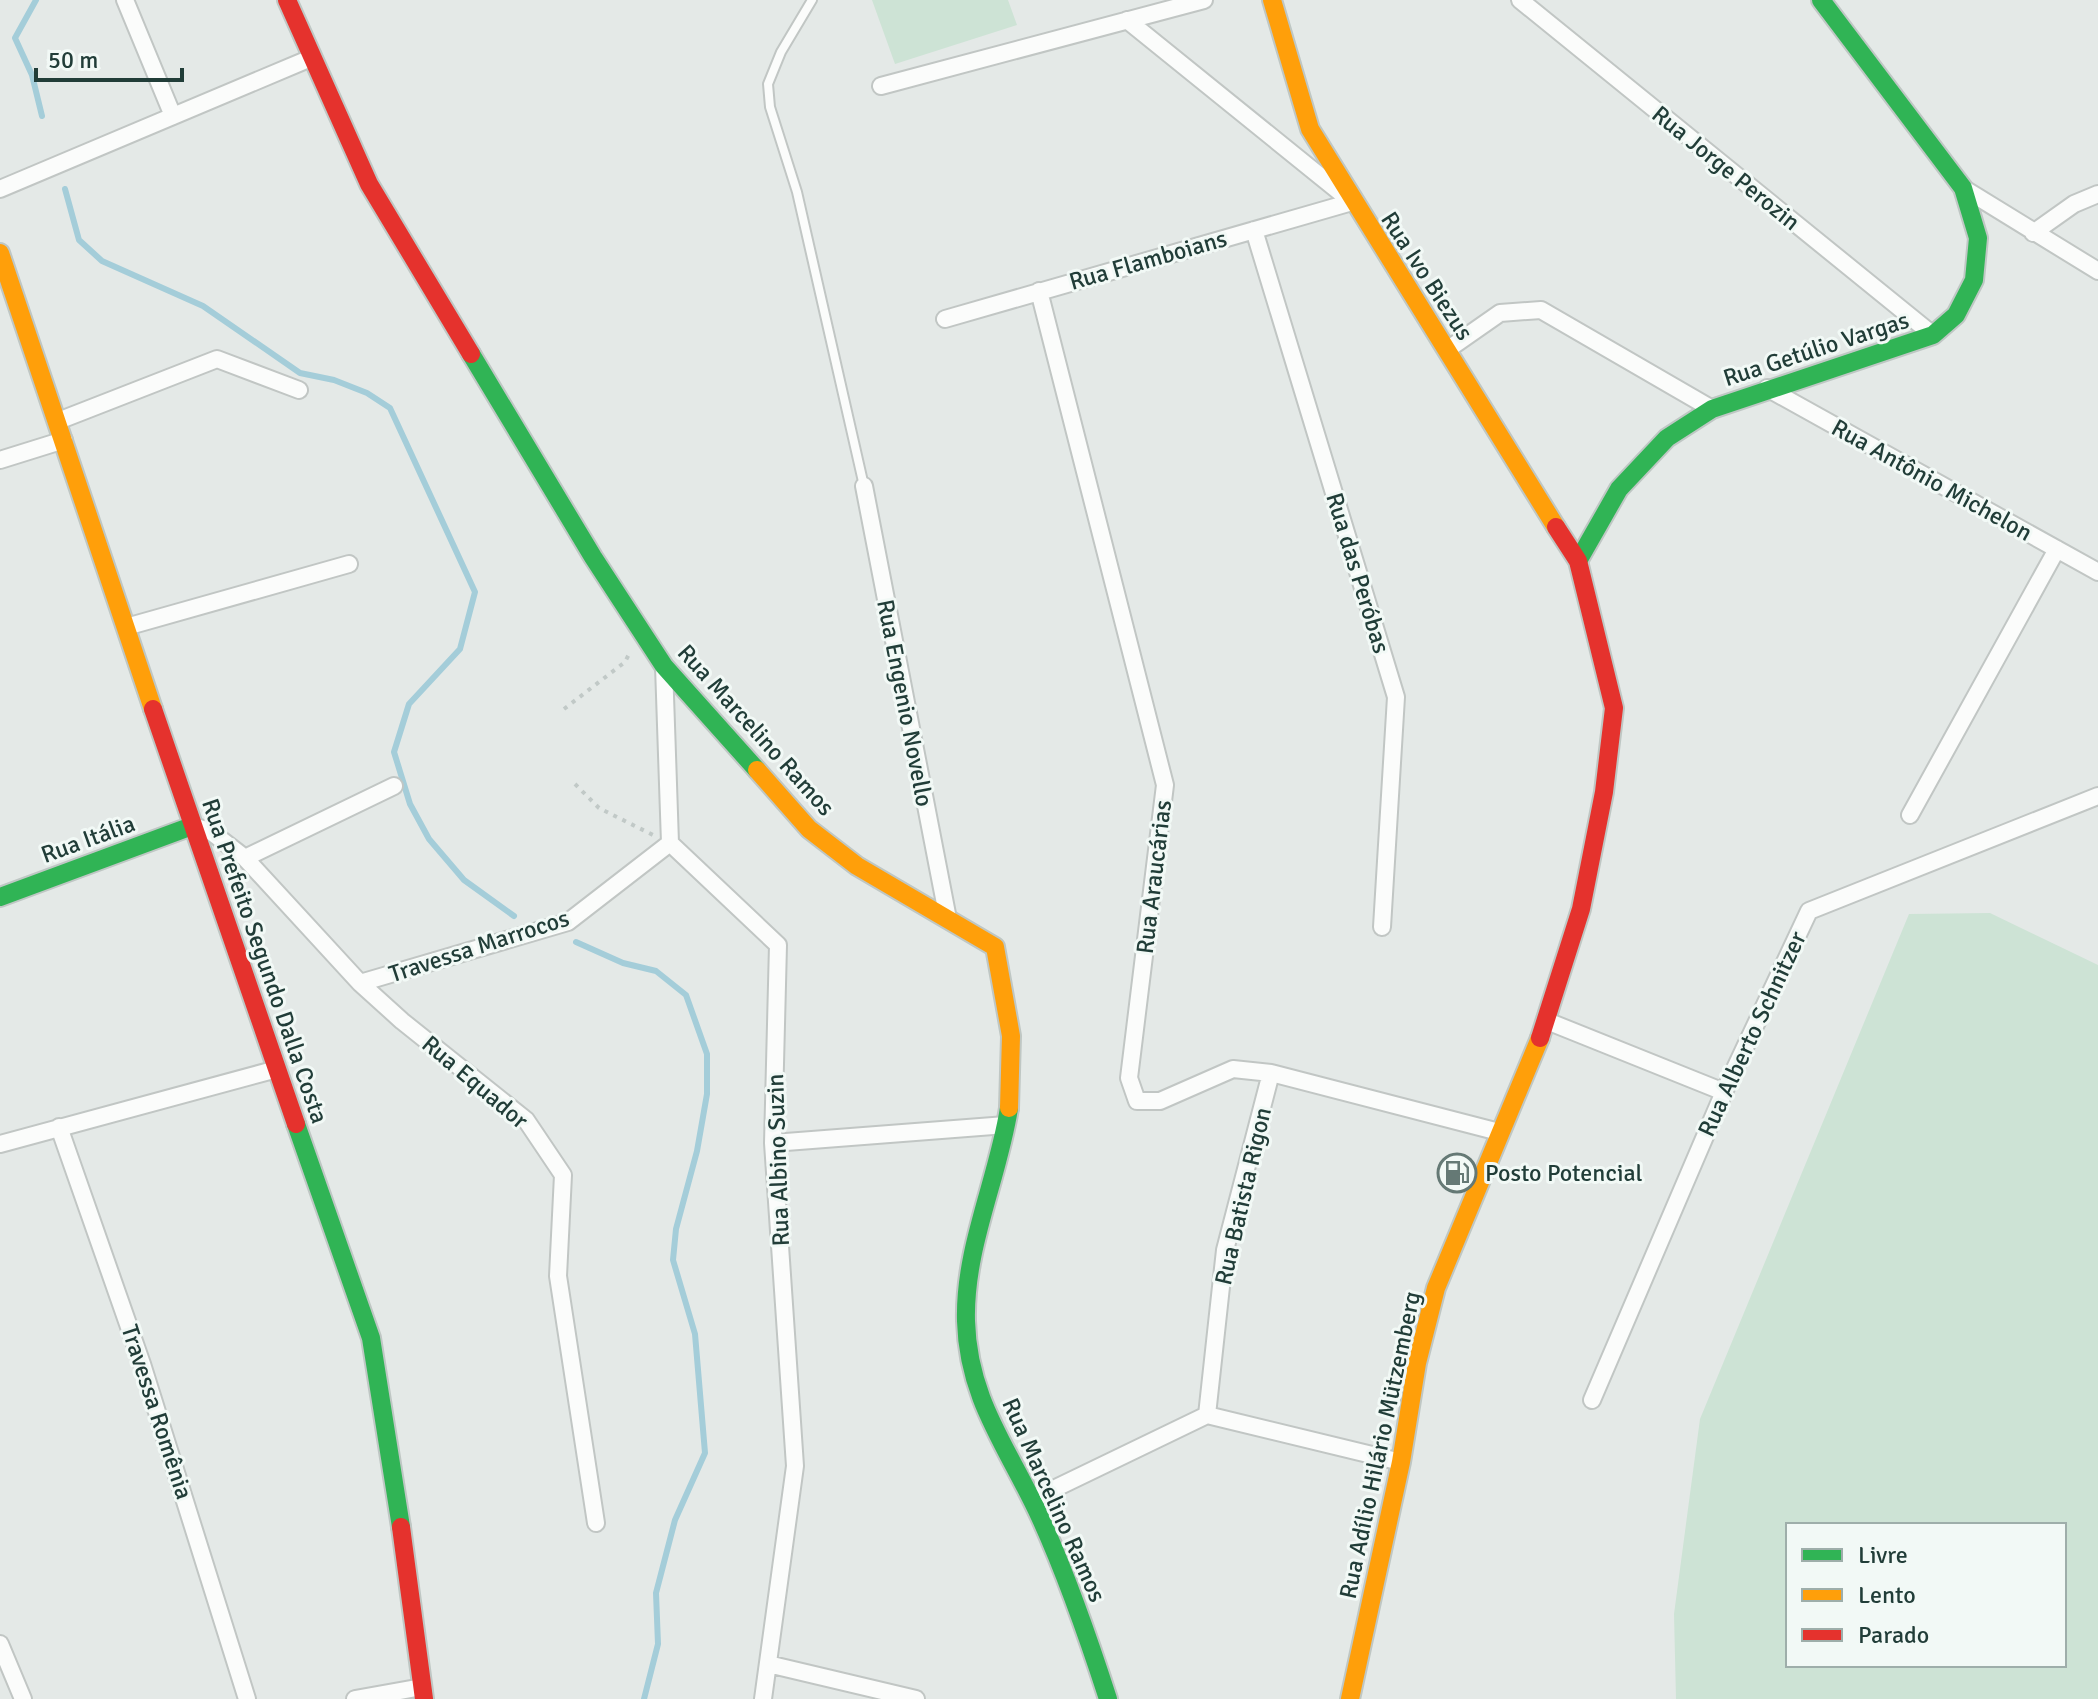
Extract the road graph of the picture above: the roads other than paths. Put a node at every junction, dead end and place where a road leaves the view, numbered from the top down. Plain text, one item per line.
1 (125, 0) edge
2 (287, 0) edge
3 (812, 0) edge
4 (1204, 0) edge
5 (1272, 0) edge
6 (1520, 0) edge
7 (1821, 0) edge
8 (1127, 20) junction
9 (311, 58) junction
10 (881, 86) dead end
11 (173, 116) junction
12 (1963, 188) junction
13 (0, 189) edge
14 (2098, 194) edge
15 (1352, 202) junction
16 (1254, 230) junction
17 (2033, 233) junction
18 (0, 253) edge
19 (2098, 271) edge
20 (1039, 291) junction
21 (945, 319) dead end
22 (1933, 335) junction
23 (1447, 350) junction
24 (1767, 388) junction
25 (299, 390) dead end
26 (1712, 409) junction
27 (58, 421) junction
28 (64, 440) junction
29 (0, 460) edge
30 (864, 486) joint
31 (2057, 549) junction
32 (1578, 561) junction
33 (349, 564) dead end
34 (2098, 572) edge
35 (126, 627) junction
36 (664, 666) junction
37 (394, 786) dead end
38 (2098, 796) edge
39 (1910, 815) dead end
40 (192, 826) junction
41 (670, 843) junction
42 (245, 858) junction
43 (0, 897) edge
44 (948, 919) junction
45 (1382, 927) dead end
46 (360, 983) junction
47 (1547, 1021) junction
48 (277, 1069) junction
49 (1271, 1073) junction
50 (1724, 1092) junction
51 (1006, 1125) junction
52 (59, 1127) junction
53 (1499, 1132) junction
54 (773, 1143) junction
55 (0, 1144) edge
56 (1592, 1400) dead end
57 (1207, 1415) junction
58 (1401, 1462) junction
59 (1033, 1499) junction
60 (596, 1523) dead end
61 (0, 1644) edge
62 (768, 1664) junction
63 (423, 1693) edge
64 (23, 1699) edge
65 (247, 1699) edge
66 (355, 1699) edge
67 (763, 1699) edge
68 (916, 1699) edge
69 (1108, 1699) edge
70 (1350, 1699) edge

1 - 11 street
2 - 9 main road, Rua Marcelino Ramos
3 - 30 lane
4 - 8 street
5 - 15 main road, Rua Ivo Biezus
6 - 22 street, Rua Jorge Perozin
7 - 12 main road, Rua Getúlio Vargas
8 - 10 street
8 - 15 street
9 - 11 street
9 - 36 main road, Rua Marcelino Ramos
11 - 13 street
12 - 17 street
12 - 22 main road, Rua Getúlio Vargas
14 - 17 street
15 - 16 street, Rua Flamboians
15 - 23 main road, Rua Ivo Biezus
16 - 20 street, Rua Flamboians
16 - 45 street, Rua das Peróbas
17 - 19 street
18 - 27 main road, Rua Prefeito Segundo Dalla Costa
20 - 21 street, Rua Flamboians
20 - 49 street, Rua Araucárias
22 - 24 main road, Rua Getúlio Vargas
23 - 26 street
23 - 32 main road, Rua Ivo Biezus
24 - 26 main road, Rua Getúlio Vargas
24 - 31 street, Rua Antônio Michelon
25 - 27 street
26 - 32 main road, Rua Getúlio Vargas
27 - 28 main road, Rua Prefeito Segundo Dalla Costa
28 - 29 street
28 - 35 main road, Rua Prefeito Segundo Dalla Costa
30 - 44 street, Rua Engenio Novello
31 - 34 street, Rua Antônio Michelon
31 - 39 street
32 - 47 main road, Rua Adílio Hilário Mützemberg
33 - 35 street
35 - 40 main road, Rua Prefeito Segundo Dalla Costa
36 - 41 street
36 - 44 main road, Rua Marcelino Ramos
37 - 42 street
38 - 50 street, Rua Alberto Schnitzer
40 - 42 street, Rua Equador
40 - 43 main road, Rua Itália
40 - 48 main road, Rua Prefeito Segundo Dalla Costa
41 - 46 street, Travessa Marrocos
41 - 54 street, Rua Albino Suzin
42 - 46 street, Rua Equador
44 - 51 main road, Rua Marcelino Ramos
46 - 60 street, Rua Equador
47 - 50 street
47 - 53 main road, Rua Adílio Hilário Mützemberg
48 - 52 street
48 - 63 main road, Rua Prefeito Segundo Dalla Costa
49 - 53 street, Rua Araucárias
49 - 57 street, Rua Batista Rigon
50 - 56 street, Rua Alberto Schnitzer
51 - 54 street
51 - 59 main road, Rua Marcelino Ramos
52 - 55 street
52 - 65 street, Travessa Romênia
53 - 58 main road, Rua Adílio Hilário Mützemberg
54 - 62 street, Rua Albino Suzin
57 - 58 street
57 - 59 street
58 - 70 main road, Rua Adílio Hilário Mützemberg
59 - 69 main road, Rua Marcelino Ramos
61 - 64 street
62 - 67 street, Rua Albino Suzin
62 - 68 street
63 - 66 street

